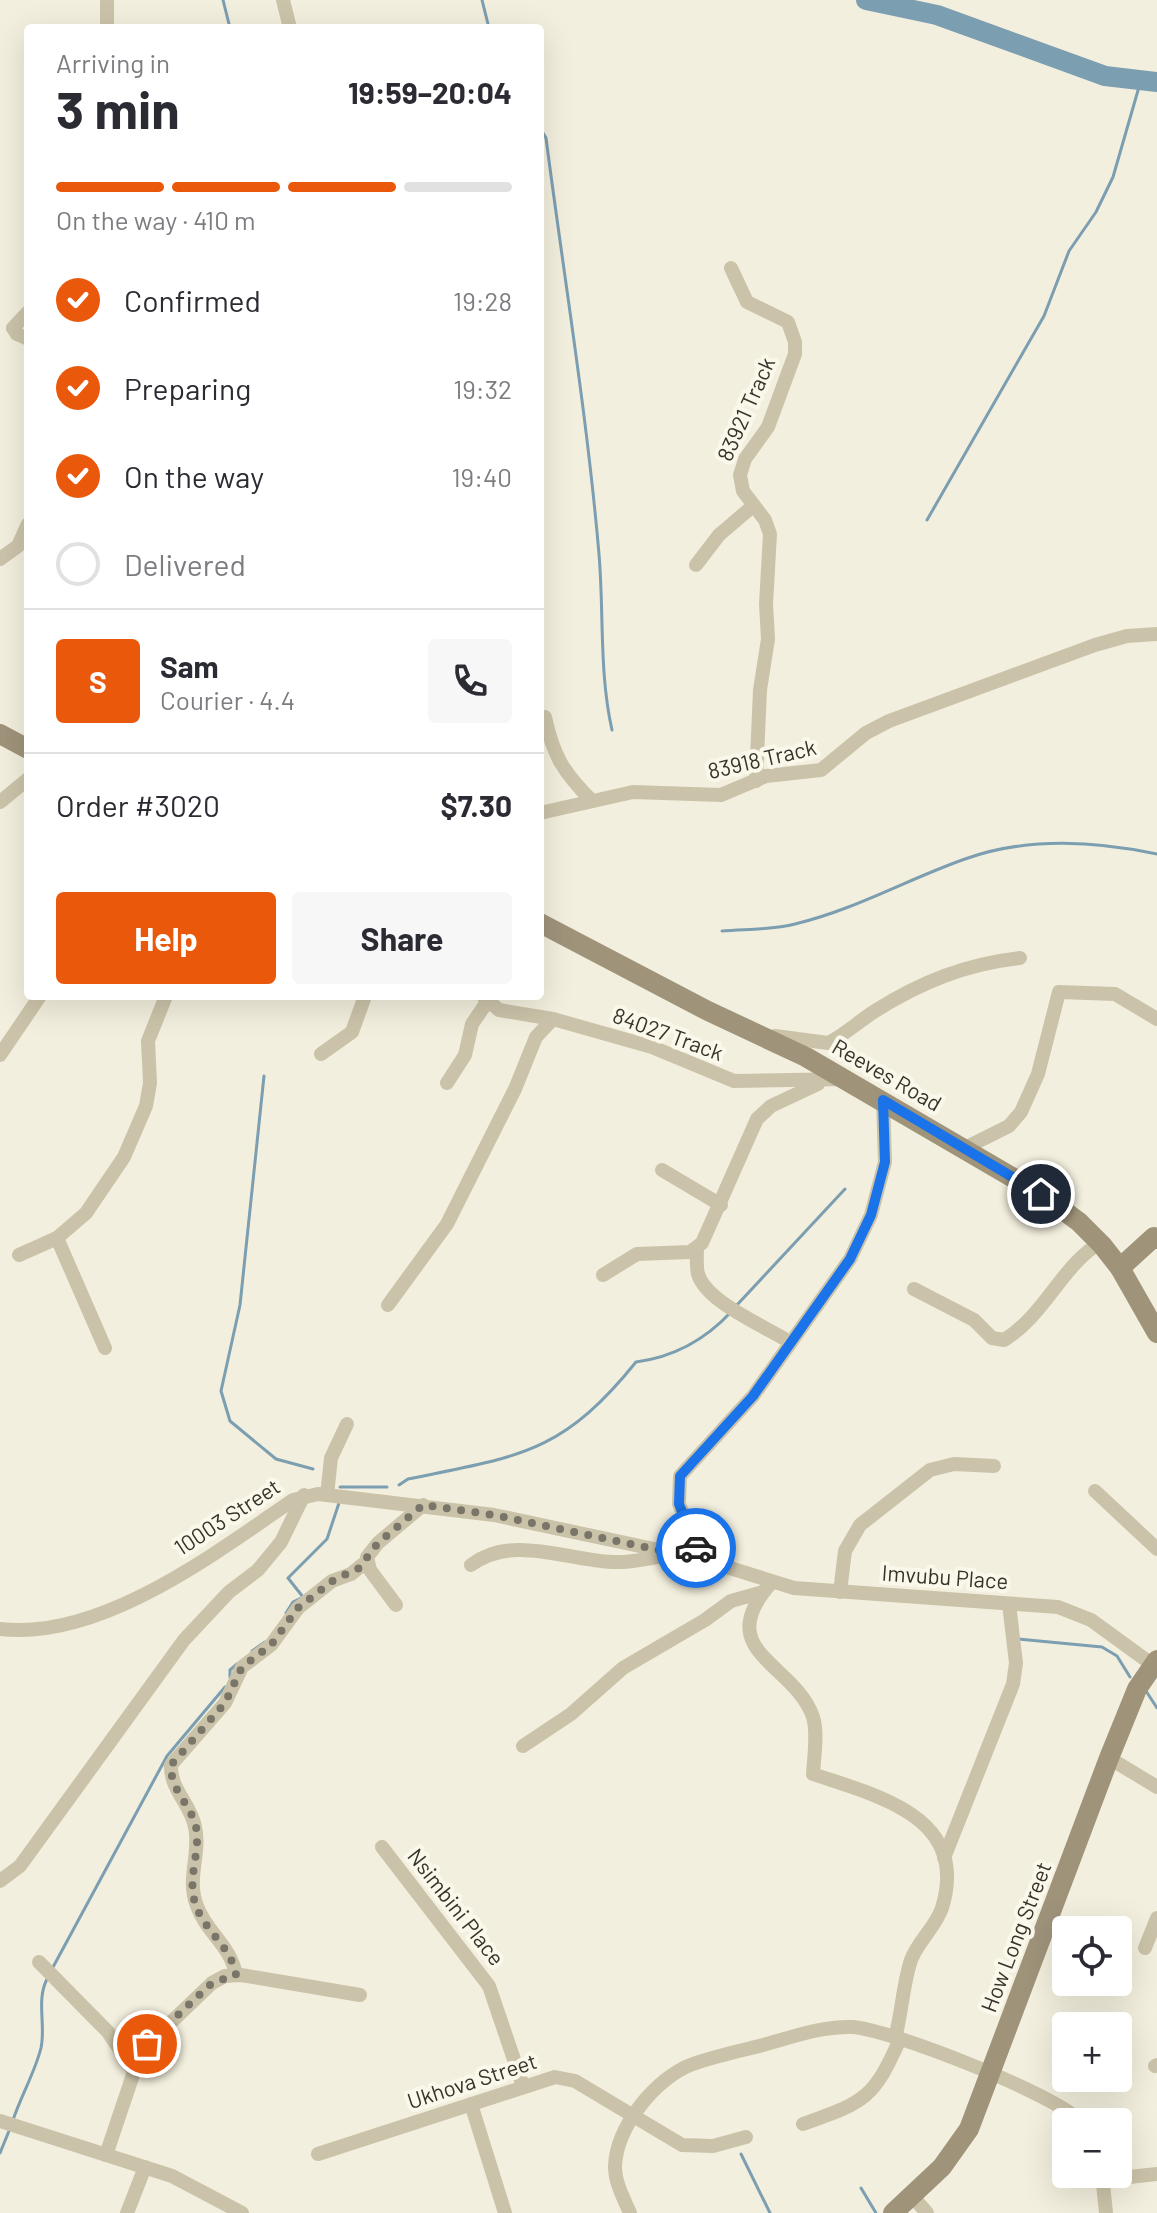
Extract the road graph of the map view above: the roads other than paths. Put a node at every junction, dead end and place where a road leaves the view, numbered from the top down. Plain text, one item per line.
1 (107, 0) edge
2 (283, 0) edge
3 (107, 24) edge
4 (289, 24) edge
5 (731, 268) dead end
6 (24, 316) edge
7 (24, 337) edge
8 (753, 506) junction
9 (24, 533) edge
10 (0, 559) edge
11 (696, 565) dead end
12 (1157, 634) edge
13 (545, 717) dead end
14 (0, 734) edge
15 (24, 747) edge
16 (756, 781) junction
17 (24, 782) edge
18 (592, 801) junction
19 (0, 802) edge
20 (544, 812) edge
21 (544, 925) edge
22 (1020, 958) dead end
23 (37, 1000) edge
24 (164, 1000) edge
25 (364, 1000) edge
26 (484, 1000) edge
27 (487, 1000) edge
28 (553, 1019) junction
29 (1157, 1019) edge
30 (759, 1034) junction
31 (321, 1054) dead end
32 (0, 1055) edge
33 (847, 1079) junction
34 (825, 1082) junction
35 (447, 1083) dead end
36 (883, 1100) junction
37 (965, 1148) junction
38 (662, 1170) dead end
39 (721, 1205) junction
40 (1156, 1237) edge
41 (57, 1238) junction
42 (1100, 1243) junction
43 (697, 1248) junction
44 (19, 1255) dead end
45 (1120, 1268) junction
46 (603, 1275) dead end
47 (914, 1289) dead end
48 (388, 1305) dead end
49 (1157, 1333) edge
50 (790, 1342) junction
51 (105, 1348) dead end
52 (347, 1424) dead end
53 (994, 1466) dead end
54 (1095, 1491) dead end
55 (304, 1495) junction
56 (327, 1495) junction
57 (423, 1505) junction
58 (1157, 1549) edge
59 (674, 1555) junction
60 (701, 1559) junction
61 (367, 1561) junction
62 (471, 1565) dead end
63 (720, 1566) joint
64 (767, 1588) junction
65 (840, 1592) junction
66 (1009, 1604) junction
67 (396, 1605) dead end
68 (0, 1629) edge
69 (1155, 1663) edge
70 (523, 1746) dead end
71 (1109, 1758) junction
72 (1157, 1787) edge
73 (382, 1847) dead end
74 (944, 1858) junction
75 (0, 1881) edge
76 (1157, 1918) edge
77 (1145, 1948) dead end
78 (39, 1962) dead end
79 (236, 1975) junction
80 (360, 1995) dead end
81 (898, 2038) junction
82 (133, 2069) junction
83 (990, 2073) junction
84 (523, 2086) junction
85 (471, 2104) junction
86 (1064, 2108) edge
87 (634, 2116) junction
88 (0, 2121) edge
89 (803, 2124) dead end
90 (746, 2137) dead end
91 (318, 2154) dead end
92 (106, 2155) junction
93 (145, 2167) junction
94 (1157, 2174) edge
95 (1132, 2175) edge
96 (1103, 2188) edge
97 (912, 2196) junction
98 (127, 2213) edge
99 (242, 2213) edge
100 (505, 2213) edge
101 (630, 2213) edge
102 (893, 2213) edge
103 (927, 2213) edge
104 (1106, 2213) edge

1 - 3 street
2 - 4 street
5 - 8 street, 83921 Track
6 - 7 street
8 - 11 street
8 - 16 street, 83921 Track
9 - 10 street
12 - 16 street, 83918 Track
13 - 18 street
14 - 15 street
16 - 18 street, 83918 Track
17 - 19 street
18 - 20 street, 83918 Track
21 - 30 street, Reeves Road
22 - 30 street
23 - 32 street
24 - 41 street
25 - 31 street
26 - 35 street
27 - 28 street, 84027 Track
28 - 34 street, 84027 Track
28 - 48 street
29 - 37 street
30 - 33 street, Reeves Road
33 - 34 street, 84027 Track
33 - 36 street, Reeves Road
34 - 39 street
36 - 37 street, Reeves Road
36 - 50 street
37 - 42 street, Reeves Road
38 - 39 street
39 - 43 street
40 - 45 street
41 - 44 street
41 - 51 street
42 - 45 street, Reeves Road
42 - 47 street
43 - 46 street
43 - 50 street
45 - 49 street, Reeves Road
50 - 60 street
52 - 56 street
53 - 65 street
54 - 58 street
55 - 56 street, 10003 Street
55 - 68 street, 10003 Street
55 - 75 street
56 - 57 street, 10003 Street
57 - 59 street, 10003 Street
57 - 61 street
59 - 60 street, 10003 Street
59 - 62 street
60 - 63 street, 10003 Street
61 - 67 street
61 - 79 street
63 - 64 street, Imvubu Place
64 - 65 street, Imvubu Place
64 - 70 street
64 - 74 street
65 - 66 street, Imvubu Place
66 - 69 street, Imvubu Place
66 - 74 street
69 - 71 street, How Long Street
71 - 72 street
71 - 83 street, How Long Street
73 - 84 street, Nsimbini Place
74 - 81 street
76 - 77 street
78 - 82 street
79 - 80 street
79 - 82 street
81 - 83 street
81 - 87 street
81 - 89 street
82 - 92 street
83 - 86 street
83 - 97 street, How Long Street
84 - 85 street, Ukhova Street
84 - 87 street, Ukhova Street
85 - 91 street, Ukhova Street
85 - 100 street
87 - 90 street, Ukhova Street
87 - 101 street
88 - 92 street
92 - 93 street
93 - 98 street
93 - 99 street
94 - 95 street
96 - 104 street
97 - 102 street, How Long Street
97 - 103 street

